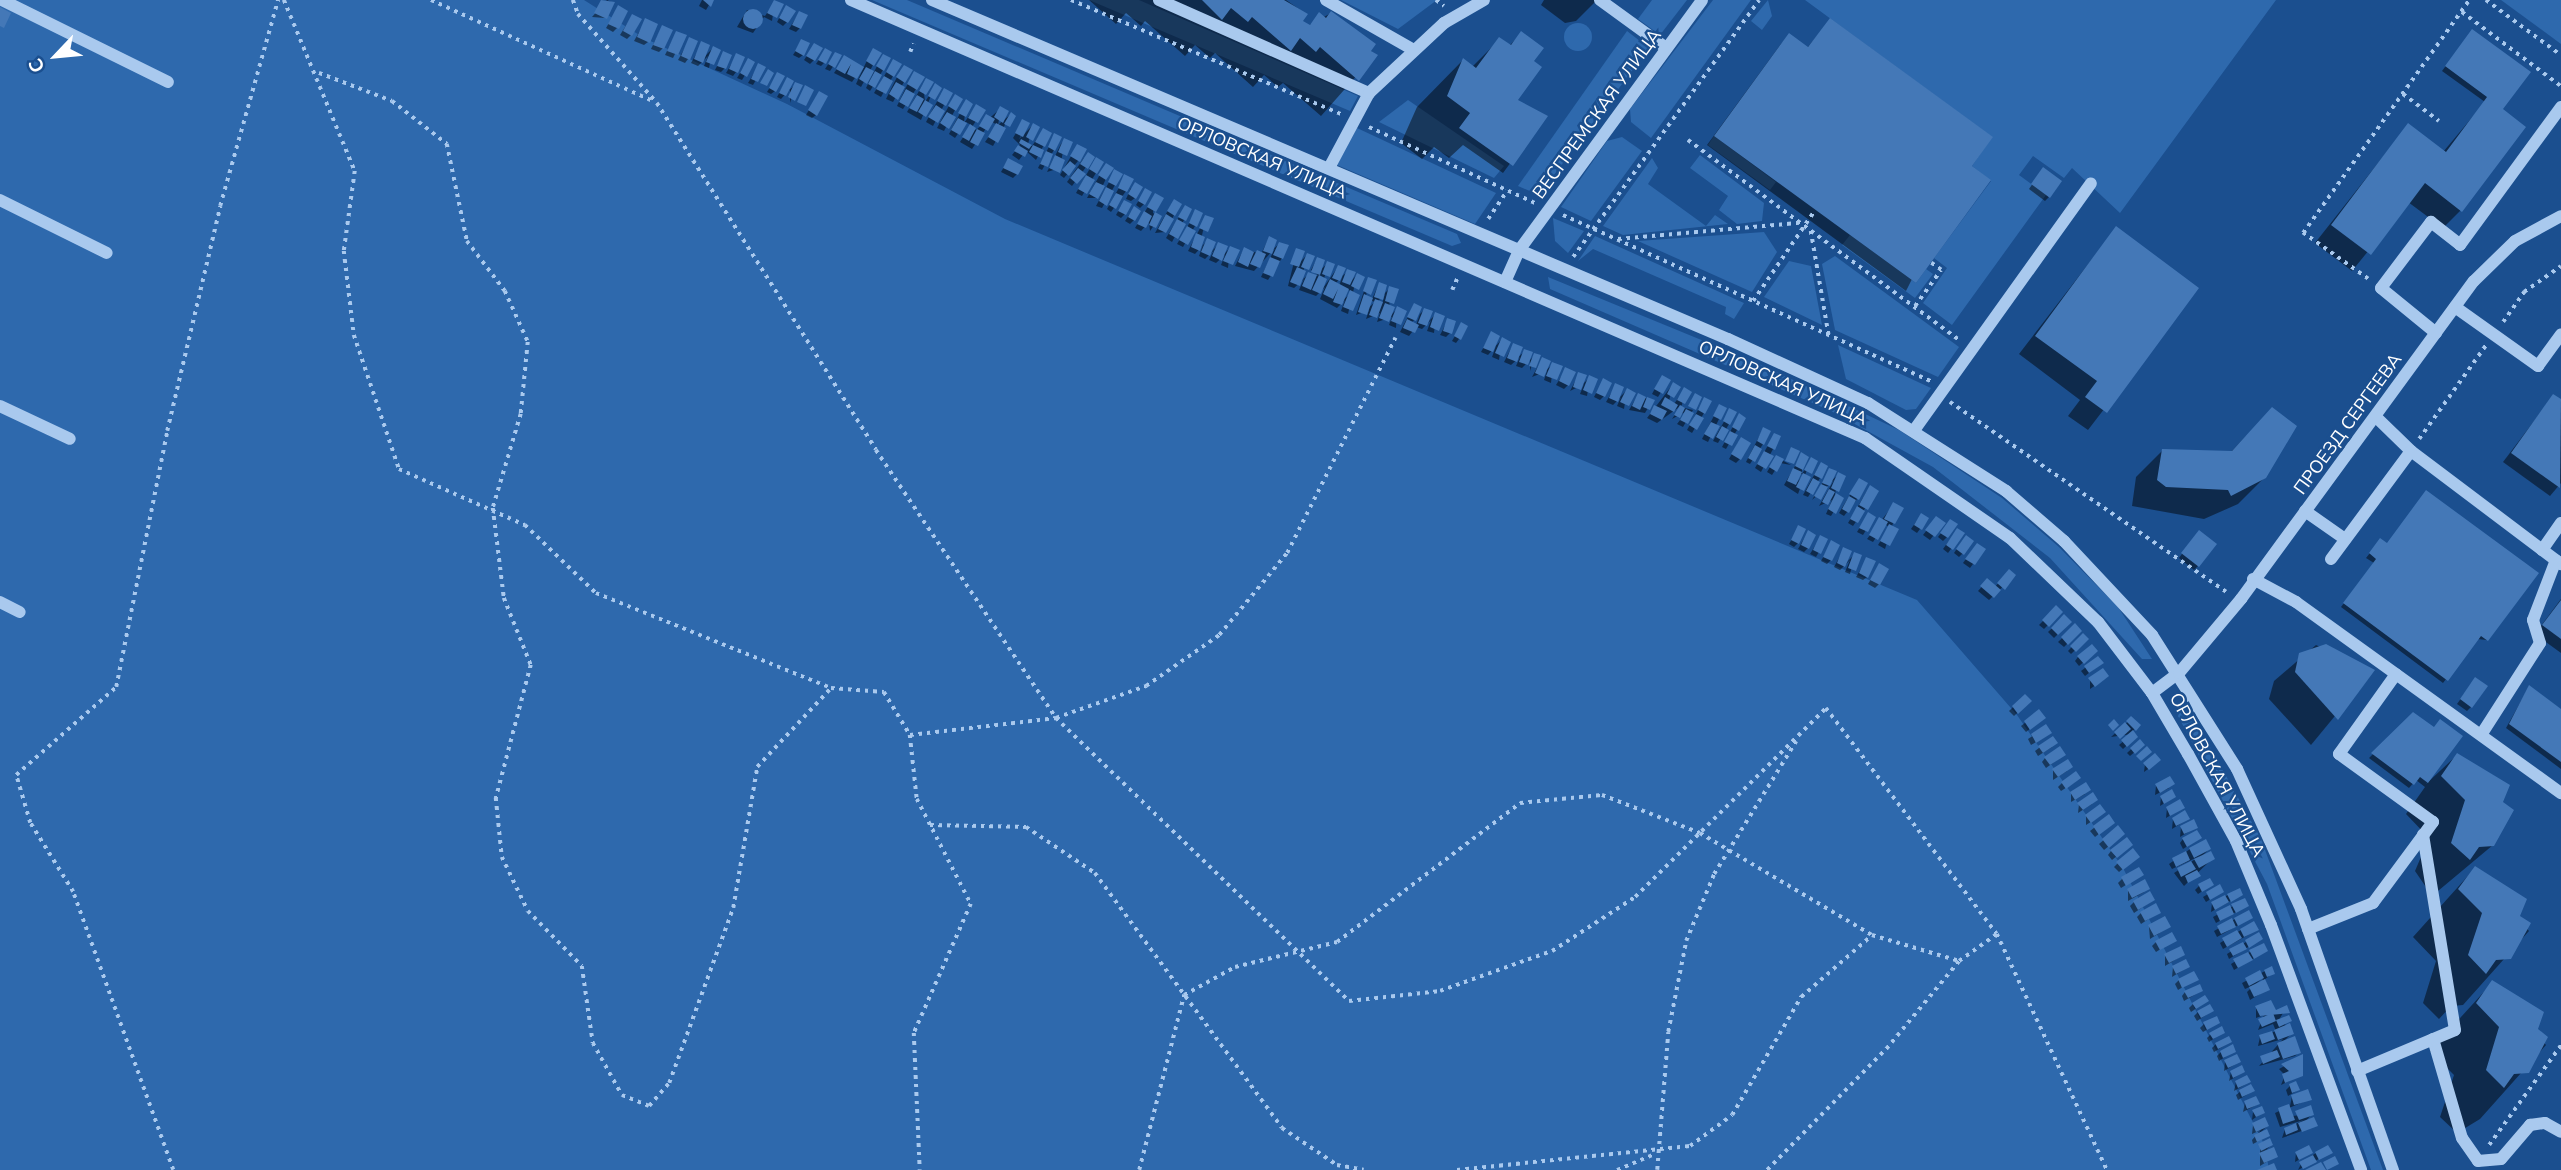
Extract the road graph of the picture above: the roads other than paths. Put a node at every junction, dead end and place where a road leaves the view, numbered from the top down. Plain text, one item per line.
1 (2, 0) edge
2 (851, 0) edge
3 (932, 0) edge
4 (1159, 0) edge
5 (1326, 0) edge
6 (1484, 0) edge
7 (1600, 0) edge
8 (1702, 0) edge
9 (956, 4) edge
10 (1667, 48) junction
11 (1412, 49) junction
12 (168, 82) dead end
13 (1369, 93) junction
14 (2561, 107) edge
15 (1329, 168) junction
16 (2091, 183) dead end
17 (0, 200) edge
18 (2561, 216) edge
19 (1520, 249) junction
20 (107, 253) dead end
21 (1505, 282) junction
22 (2455, 307) junction
23 (2436, 333) junction
24 (2561, 334) edge
25 (0, 406) edge
26 (2376, 416) junction
27 (1915, 429) junction
28 (70, 439) dead end
29 (2411, 451) junction
30 (2305, 511) junction
31 (2561, 523) edge
32 (2345, 539) junction
33 (2542, 550) junction
34 (2331, 559) dead end
35 (2559, 562) edge
36 (2253, 579) junction
37 (0, 603) edge
38 (20, 612) dead end
39 (2179, 673) junction
40 (2396, 674) junction
41 (2152, 693) junction
42 (2481, 735) junction
43 (2561, 793) edge
44 (2423, 835) junction
45 (2308, 929) junction
46 (2433, 1039) junction
47 (2357, 1071) junction
48 (2561, 1132) edge
49 (2361, 1170) edge
50 (2393, 1170) edge

1 - 12 street
2 - 21 street, ОРЛОВСКАЯ УЛИЦА
3 - 9 street, ОРЛОВСКАЯ УЛИЦА
4 - 13 street
5 - 11 street
6 - 11 street
7 - 10 street
8 - 10 street, ВЕСПРЕМСКАЯ УЛИЦА
9 - 15 street, ОРЛОВСКАЯ УЛИЦА
10 - 19 street, ВЕСПРЕМСКАЯ УЛИЦА
11 - 13 street
13 - 15 street
14 - 23 street
15 - 19 street, ОРЛОВСКАЯ УЛИЦА
16 - 27 street
17 - 20 street
18 - 22 street, ПРОЕЗД СЕРГЕЕВА
19 - 21 street, ВЕСПРЕМСКАЯ УЛИЦА
19 - 27 street, ОРЛОВСКАЯ УЛИЦА
21 - 41 street, ОРЛОВСКАЯ УЛИЦА
22 - 23 street, ПРОЕЗД СЕРГЕЕВА
22 - 24 street
23 - 26 street, ПРОЕЗД СЕРГЕЕВА
25 - 28 street
26 - 29 street
26 - 30 street, ПРОЕЗД СЕРГЕЕВА
27 - 39 street, ОРЛОВСКАЯ УЛИЦА
29 - 32 street
29 - 33 street
30 - 32 street
30 - 36 street, ПРОЕЗД СЕРГЕЕВА
31 - 33 street
32 - 34 street
33 - 35 street
35 - 42 street
36 - 39 street, ПРОЕЗД СЕРГЕЕВА
36 - 40 street
37 - 38 street
39 - 41 street, ПРОЕЗД СЕРГЕЕВА
39 - 45 street, ОРЛОВСКАЯ УЛИЦА
40 - 42 street
40 - 44 street
41 - 49 street, ОРЛОВСКАЯ УЛИЦА
42 - 43 street
44 - 45 street
44 - 46 street
45 - 47 street, ОРЛОВСКАЯ УЛИЦА
46 - 47 street
46 - 48 street
47 - 50 street, ОРЛОВСКАЯ УЛИЦА

